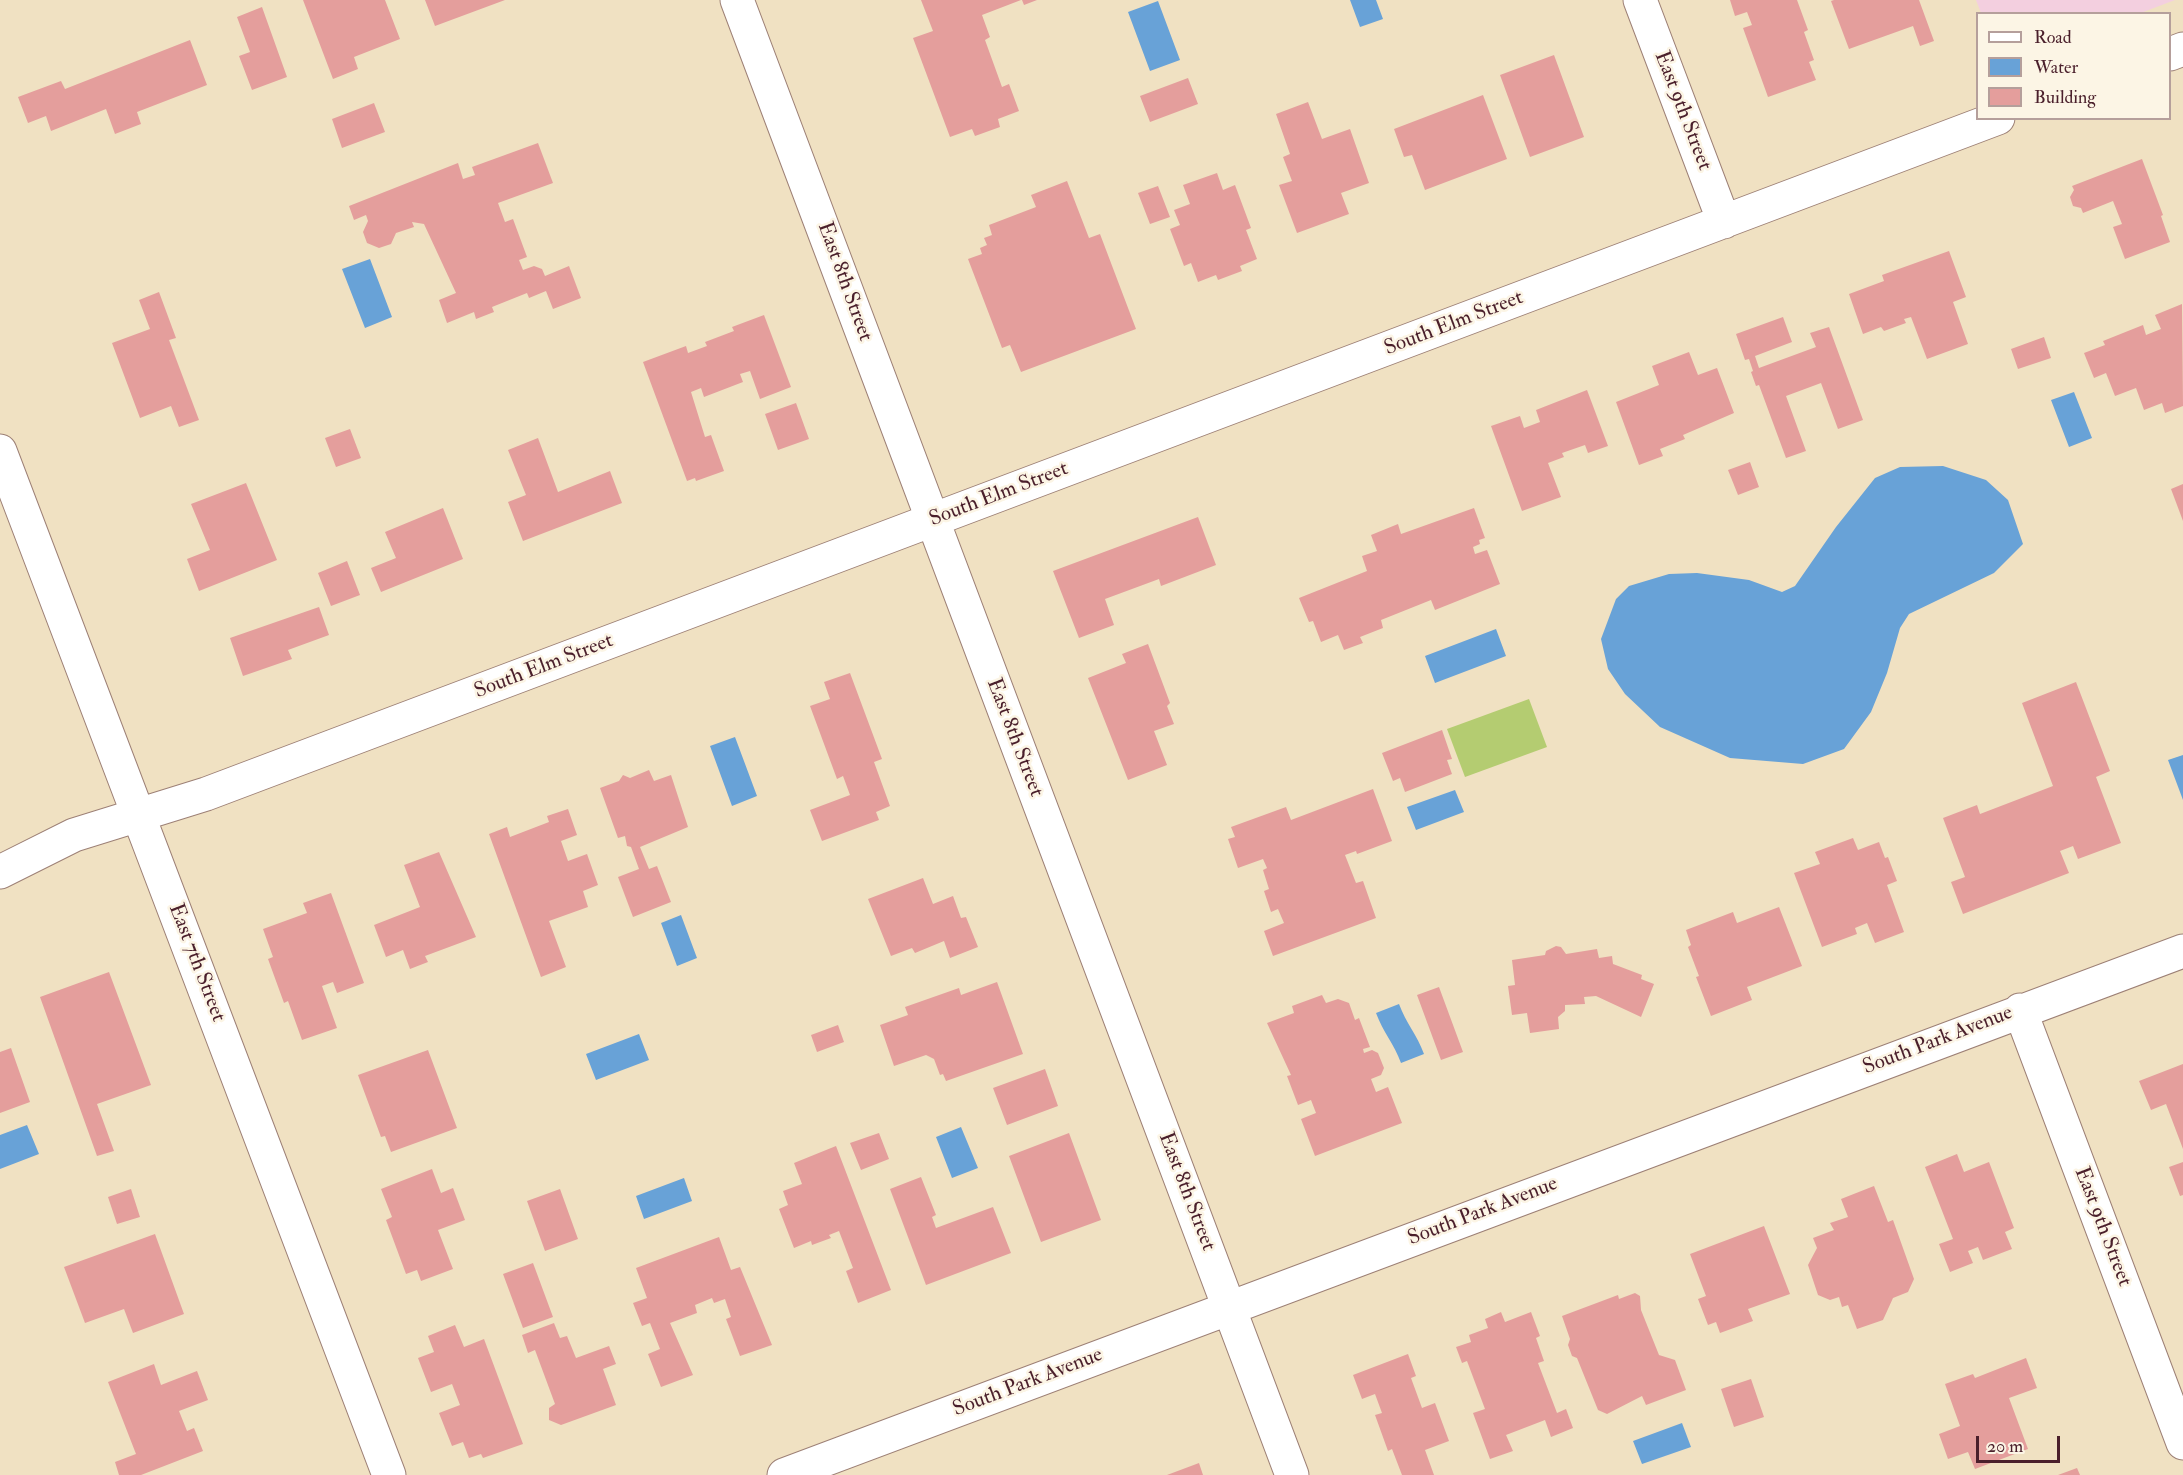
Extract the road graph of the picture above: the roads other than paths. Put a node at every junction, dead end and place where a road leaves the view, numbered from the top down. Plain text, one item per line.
1 (737, 0) edge
2 (1640, 0) edge
3 (1993, 120) edge
4 (1724, 222) junction
5 (0, 451) edge
6 (933, 520) junction
7 (140, 815) junction
8 (0, 872) edge
9 (2183, 951) edge
10 (2020, 1010) junction
11 (1229, 1308) junction
12 (2183, 1443) edge
13 (389, 1475) edge
14 (784, 1475) edge
15 (1292, 1475) edge

1 - 6 street, East 8th Street
2 - 4 street, East 9th Street
3 - 4 street, South Elm Street
4 - 6 street, South Elm Street
5 - 7 street, East 7th Street
6 - 7 street, South Elm Street
6 - 11 street, East 8th Street
7 - 8 street, South Elm Street
7 - 13 street, East 7th Street
9 - 10 street, South Park Avenue
10 - 11 street, South Park Avenue
10 - 12 street, East 9th Street
11 - 14 street, South Park Avenue
11 - 15 street, East 8th Street

